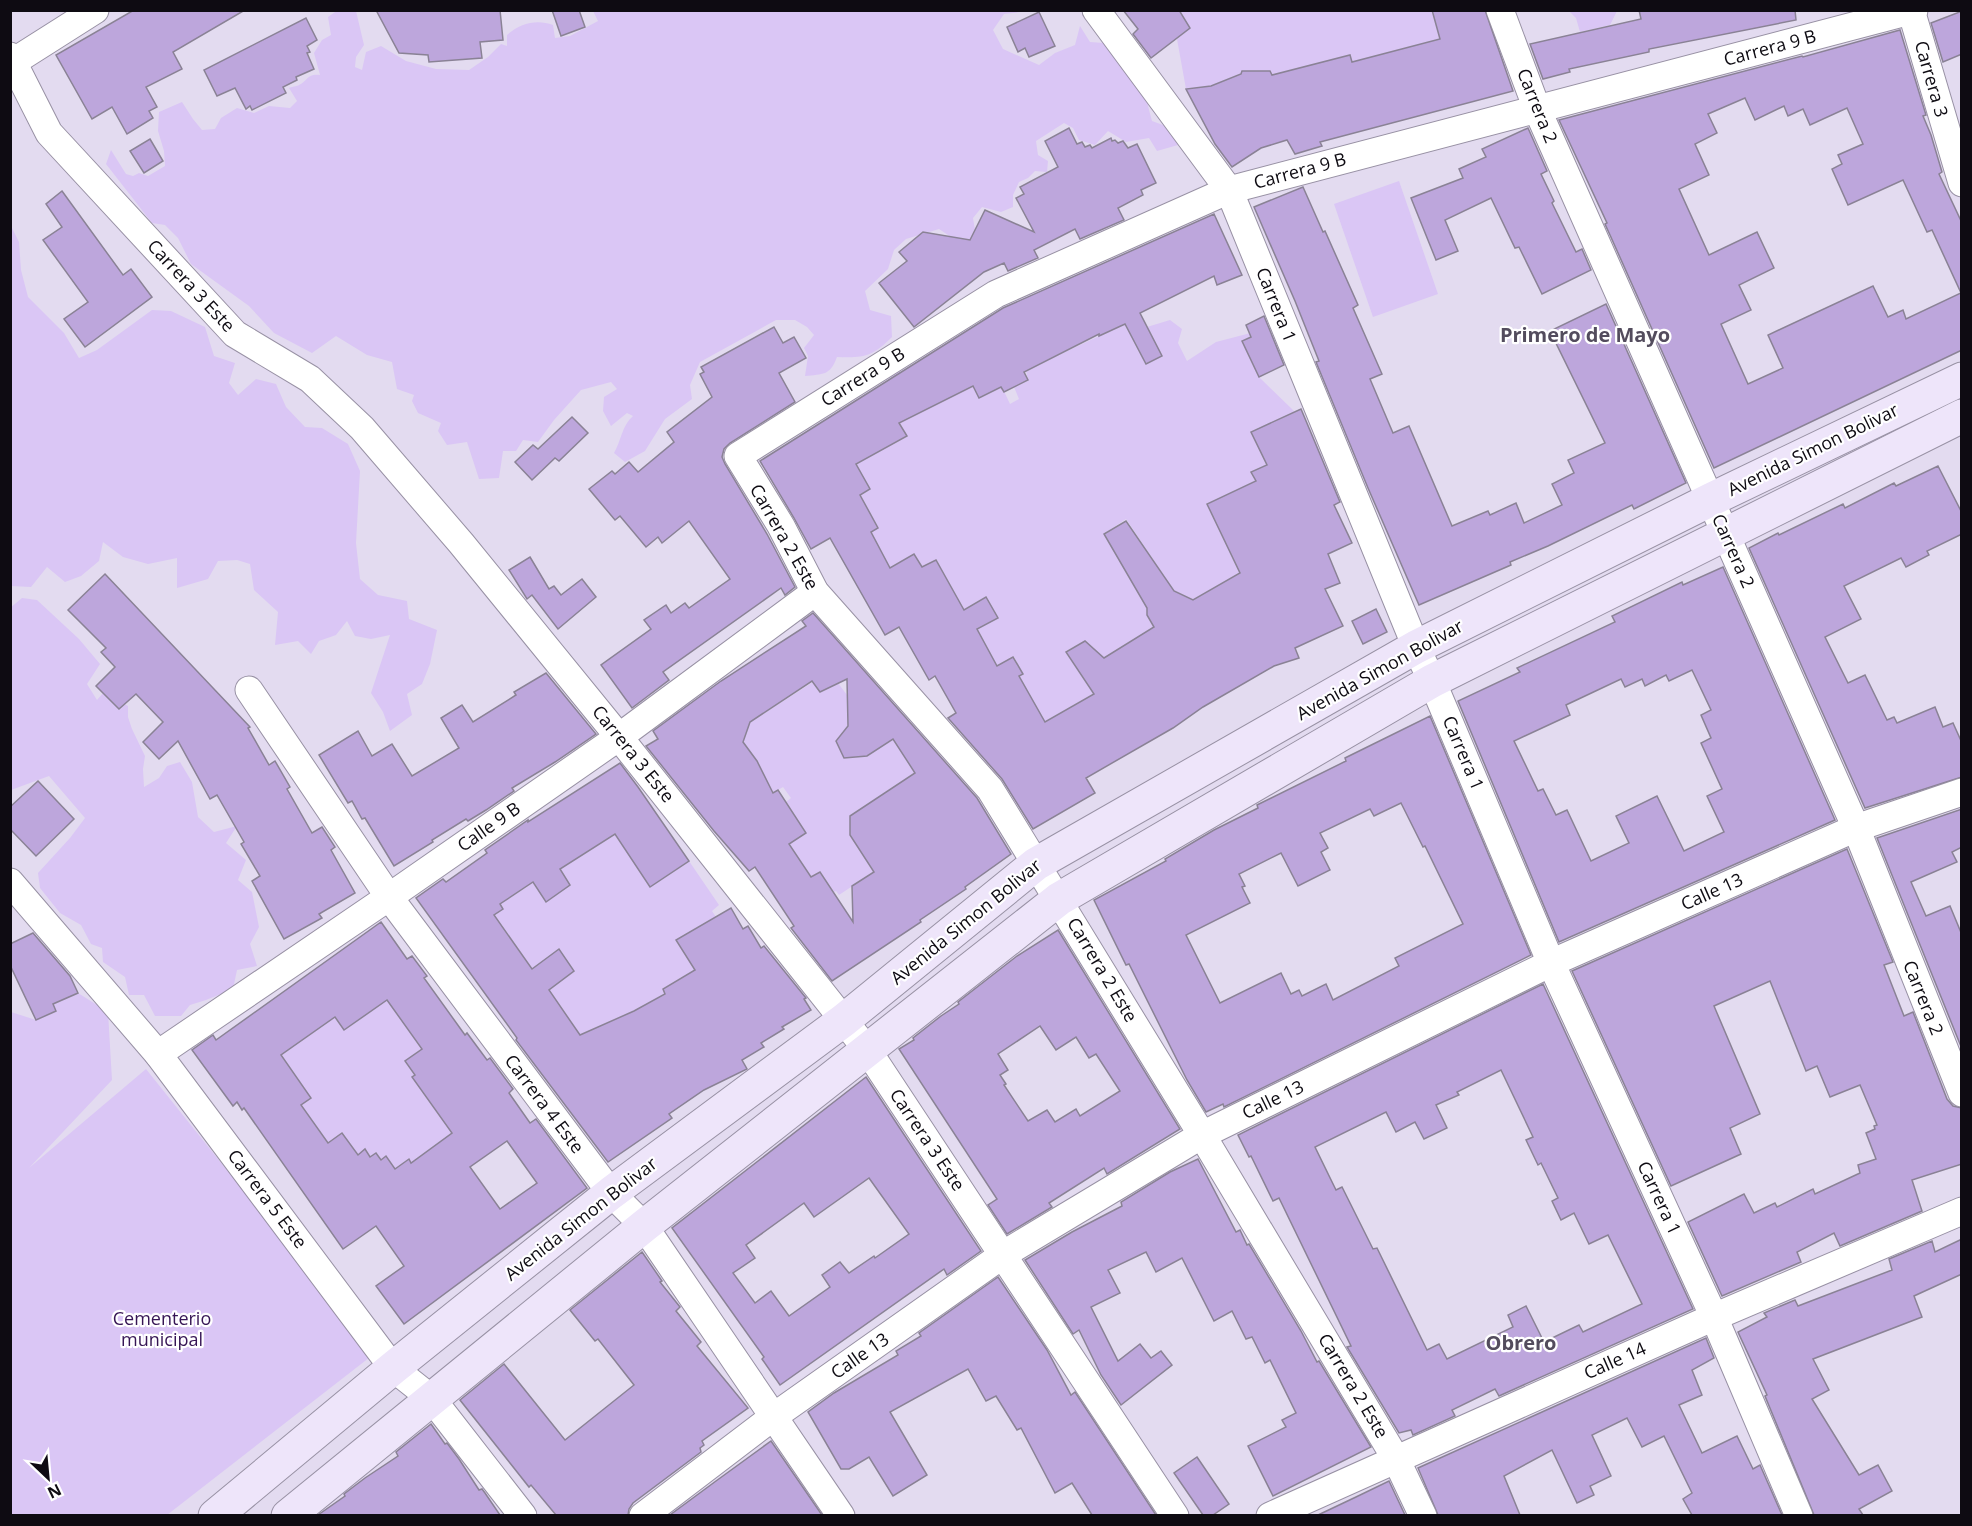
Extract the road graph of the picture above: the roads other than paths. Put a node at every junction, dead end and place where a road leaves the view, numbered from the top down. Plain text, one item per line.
1 (95, 10) edge
2 (1096, 10) edge
3 (1500, 10) edge
4 (1912, 11) edge
5 (12, 60) edge
6 (1537, 109) junction
7 (1962, 183) edge
8 (1229, 190) junction
9 (1962, 379) edge
10 (1962, 416) edge
11 (738, 456) joint
12 (1710, 500) junction
13 (1725, 535) junction
14 (815, 592) junction
15 (1416, 647) junction
16 (1432, 681) junction
17 (249, 690) dead end
18 (620, 737) junction
19 (1962, 792) edge
20 (1856, 828) junction
21 (1036, 864) junction
22 (10, 882) edge
23 (389, 897) junction
24 (1059, 899) junction
25 (1551, 963) junction
26 (843, 1020) junction
27 (868, 1051) junction
28 (158, 1054) junction
29 (1962, 1093) edge
30 (1202, 1135) junction
31 (611, 1193) junction
32 (1962, 1210) edge
33 (644, 1226) junction
34 (1004, 1254) junction
35 (1714, 1317) junction
36 (393, 1368) junction
37 (432, 1399) junction
38 (773, 1417) junction
39 (1396, 1459) junction
40 (215, 1515) edge
41 (288, 1515) edge
42 (523, 1515) edge
43 (643, 1515) edge
44 (841, 1515) edge
45 (1175, 1515) edge
46 (1270, 1515) edge
47 (1423, 1515) edge
48 (1799, 1515) edge

1 - 5 street
2 - 8 street, Carrera 1
3 - 6 street, Carrera 2
4 - 6 street, Carrera 9 B
4 - 7 street, Carrera 3
5 - 18 street, Carrera 3 Este
6 - 8 street, Carrera 9 B
6 - 12 street, Carrera 2
8 - 11 street, Carrera 9 B
8 - 15 street, Carrera 1
9 - 12 main road, Avenida Simon Bolivar
10 - 13 main road, Avenida Simon Bolivar
11 - 14 street, Carrera 2 Este
12 - 13 street, Carrera 2
12 - 15 main road, Avenida Simon Bolivar
13 - 16 main road, Avenida Simon Bolivar
13 - 20 street, Carrera 2
14 - 18 street, Calle 9 B
14 - 21 street, Carrera 2 Este
15 - 16 street, Carrera 1
15 - 21 main road, Avenida Simon Bolivar
16 - 24 main road, Avenida Simon Bolivar
16 - 25 street, Carrera 1
17 - 23 street, Carrera 4 Este
18 - 23 street, Calle 9 B
18 - 26 street, Carrera 3 Este
19 - 20 street, Calle 13
20 - 25 street, Calle 13
20 - 29 street, Carrera 2
21 - 24 street, Carrera 2 Este
21 - 26 main road, Avenida Simon Bolivar
22 - 28 street, Carrera 5 Este
23 - 28 street, Calle 9 B
23 - 31 street, Carrera 4 Este
24 - 27 main road, Avenida Simon Bolivar
24 - 30 street, Carrera 2 Este
25 - 30 street, Calle 13
25 - 35 street, Carrera 1
26 - 27 street, Carrera 3 Este
26 - 31 main road, Avenida Simon Bolivar
27 - 33 main road, Avenida Simon Bolivar
27 - 34 street, Carrera 3 Este
28 - 36 street, Carrera 5 Este
30 - 34 street, Calle 13
30 - 39 street, Carrera 2 Este
31 - 33 street, Carrera 4 Este
31 - 36 main road, Avenida Simon Bolivar
32 - 35 street, Calle 14
33 - 37 main road, Avenida Simon Bolivar
33 - 38 street, Carrera 4 Este
34 - 38 street, Calle 13
34 - 45 street, Carrera 3 Este
35 - 39 street, Calle 14
35 - 48 street, Carrera 1
36 - 37 street, Carrera 5 Este
36 - 40 main road, Avenida Simon Bolivar
37 - 41 main road, Avenida Simon Bolivar
37 - 42 street, Carrera 5 Este
38 - 43 street, Calle 13
38 - 44 street, Carrera 4 Este
39 - 46 street, Calle 14
39 - 47 street, Carrera 2 Este

